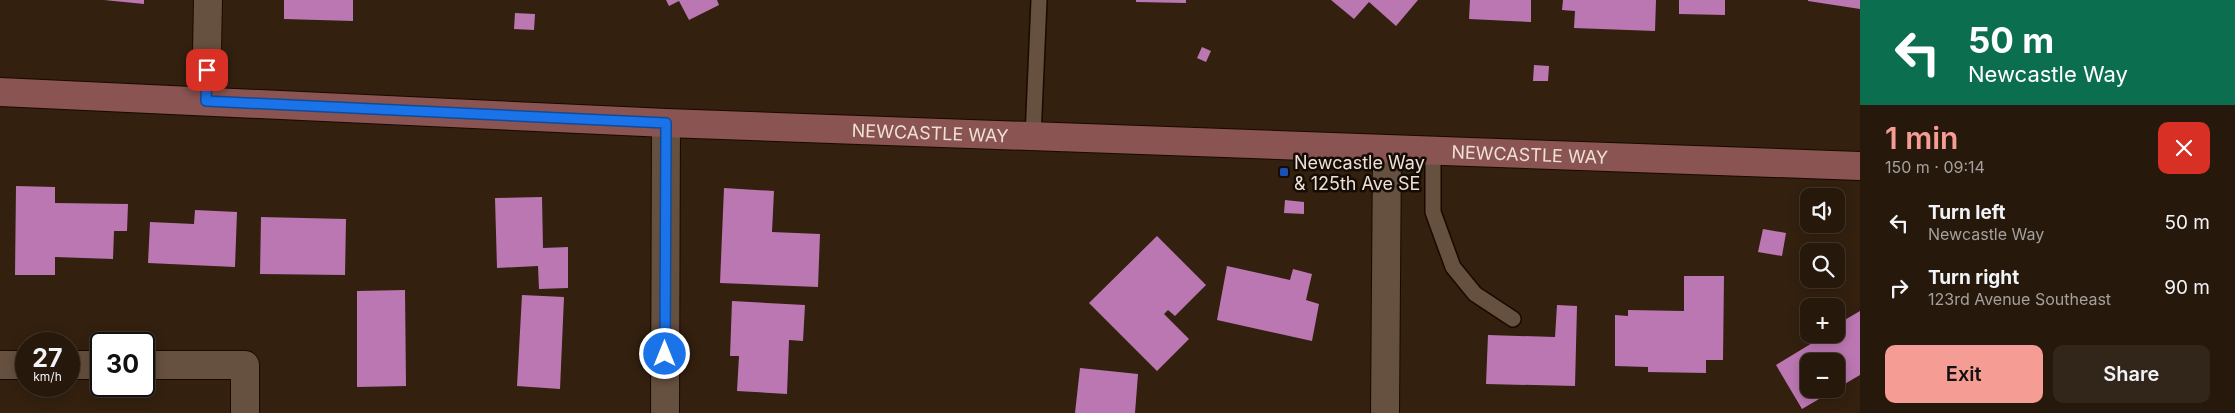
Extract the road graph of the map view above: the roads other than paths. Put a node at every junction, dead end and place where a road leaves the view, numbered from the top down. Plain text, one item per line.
1 (208, 0) edge
2 (1039, 0) edge
3 (0, 92) edge
4 (206, 101) junction
5 (666, 123) junction
6 (1033, 137) junction
7 (1387, 150) junction
8 (1433, 152) junction
9 (1860, 166) edge
10 (1513, 319) dead end
11 (0, 365) edge
12 (15, 365) edge
13 (155, 365) edge
14 (245, 413) edge
15 (665, 413) edge
16 (1385, 413) edge

1 - 4 street
2 - 6 lane
3 - 4 main road, NEWCASTLE WAY
4 - 5 main road, NEWCASTLE WAY
5 - 6 main road, NEWCASTLE WAY
5 - 15 street
6 - 7 main road, NEWCASTLE WAY
7 - 8 main road, NEWCASTLE WAY
7 - 16 street
8 - 9 main road, NEWCASTLE WAY
8 - 10 lane
11 - 12 street
13 - 14 street

